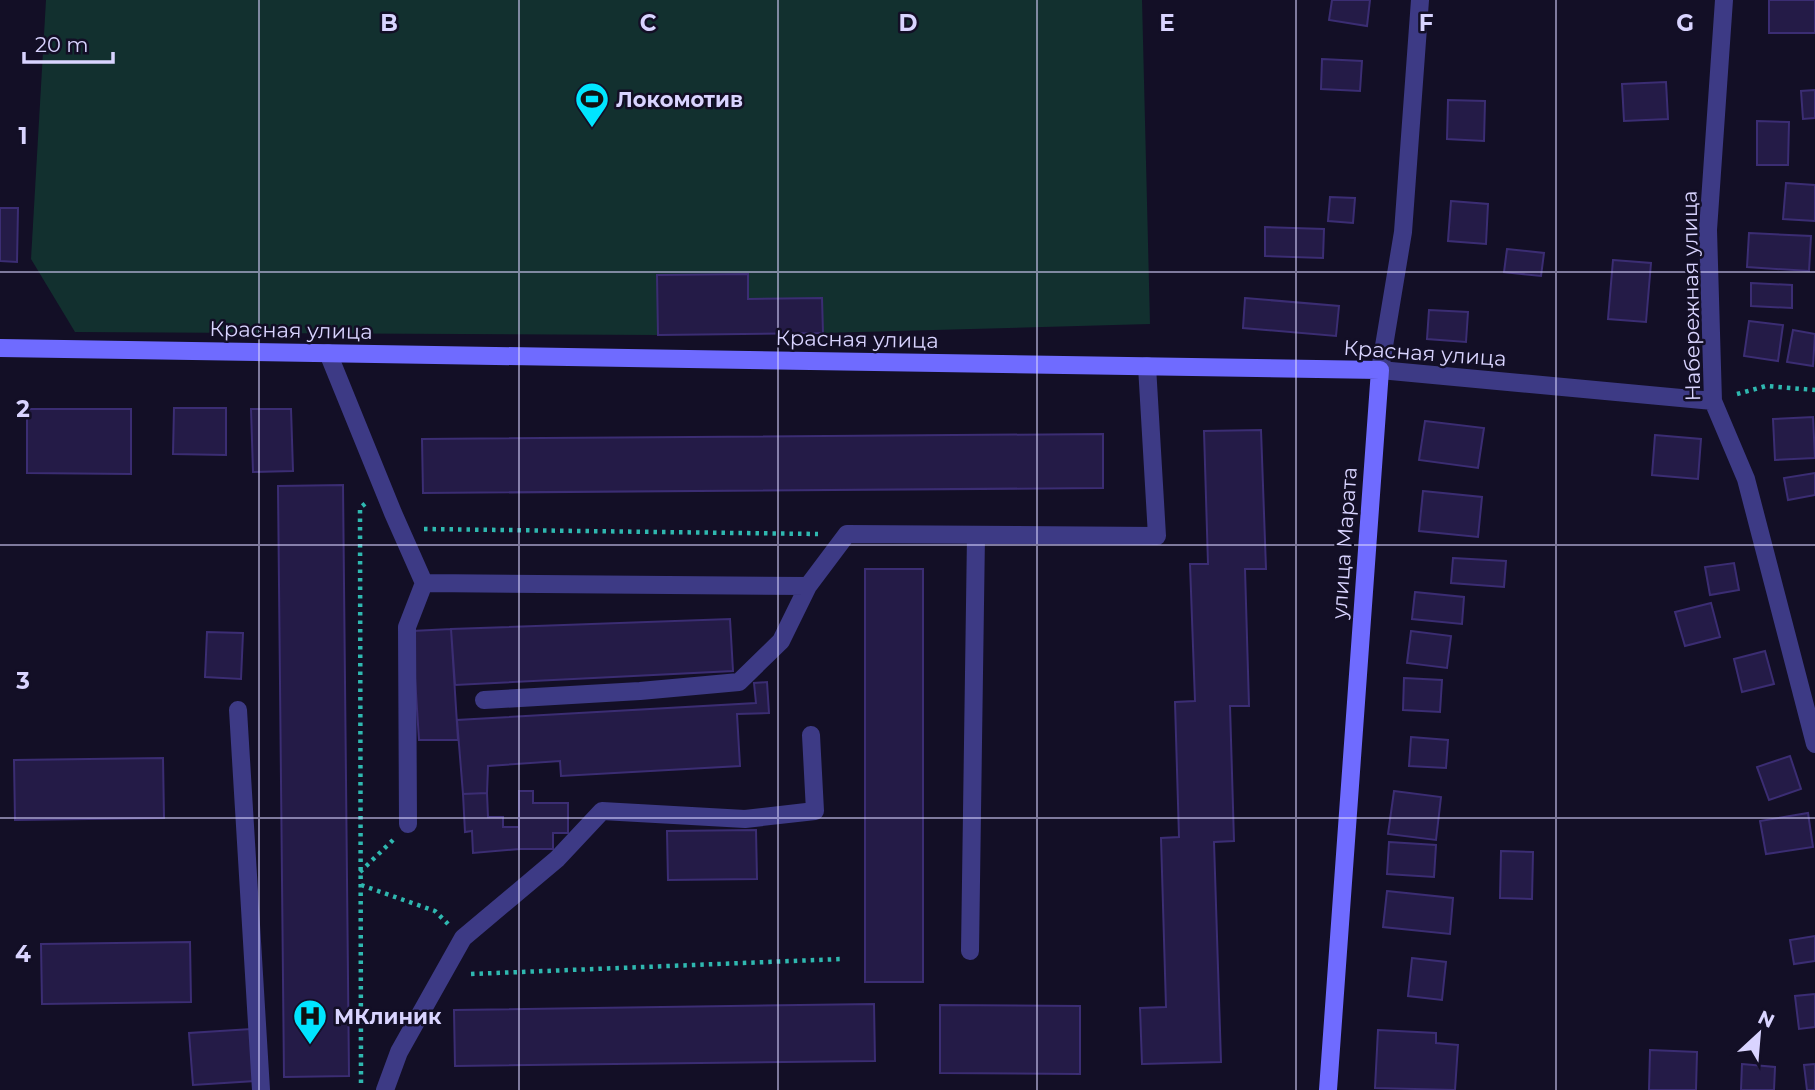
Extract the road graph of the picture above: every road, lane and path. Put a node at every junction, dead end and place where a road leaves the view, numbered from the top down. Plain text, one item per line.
1 (1420, 0) edge
2 (1724, 0) edge
3 (0, 348) edge
4 (328, 353) junction
5 (1147, 366) junction
6 (1380, 370) junction
7 (1815, 390) edge
8 (1713, 401) junction
9 (383, 489) junction
10 (400, 529) junction
11 (847, 534) junction
12 (976, 535) junction
13 (424, 583) junction
14 (808, 586) junction
15 (484, 700) dead end
16 (238, 710) dead end
17 (811, 735) dead end
18 (1815, 744) edge
19 (408, 824) joint
20 (360, 872) junction
21 (360, 884) junction
22 (463, 938) junction
23 (970, 951) dead end
24 (841, 959) dead end
25 (442, 976) junction
26 (361, 1089) edge
27 (261, 1090) edge
28 (385, 1090) edge
29 (1328, 1090) edge

1 - 6 street, улица Марата
2 - 8 street, Набережная улица
3 - 4 street, Красная улица
4 - 5 street, Красная улица
4 - 9 street
5 - 6 street, Красная улица
5 - 12 street
6 - 8 street, Красная улица
6 - 29 street, улица Марата
7 - 8 path
8 - 18 street, Набережная улица
9 - 10 street
9 - 20 path
10 - 11 path
10 - 13 street
11 - 12 street
11 - 14 street
12 - 23 street
13 - 14 street
13 - 19 street
14 - 15 street
16 - 27 street
17 - 22 street
19 - 20 path
20 - 21 path
21 - 22 path
21 - 26 path
22 - 25 street
24 - 25 path
25 - 28 street

